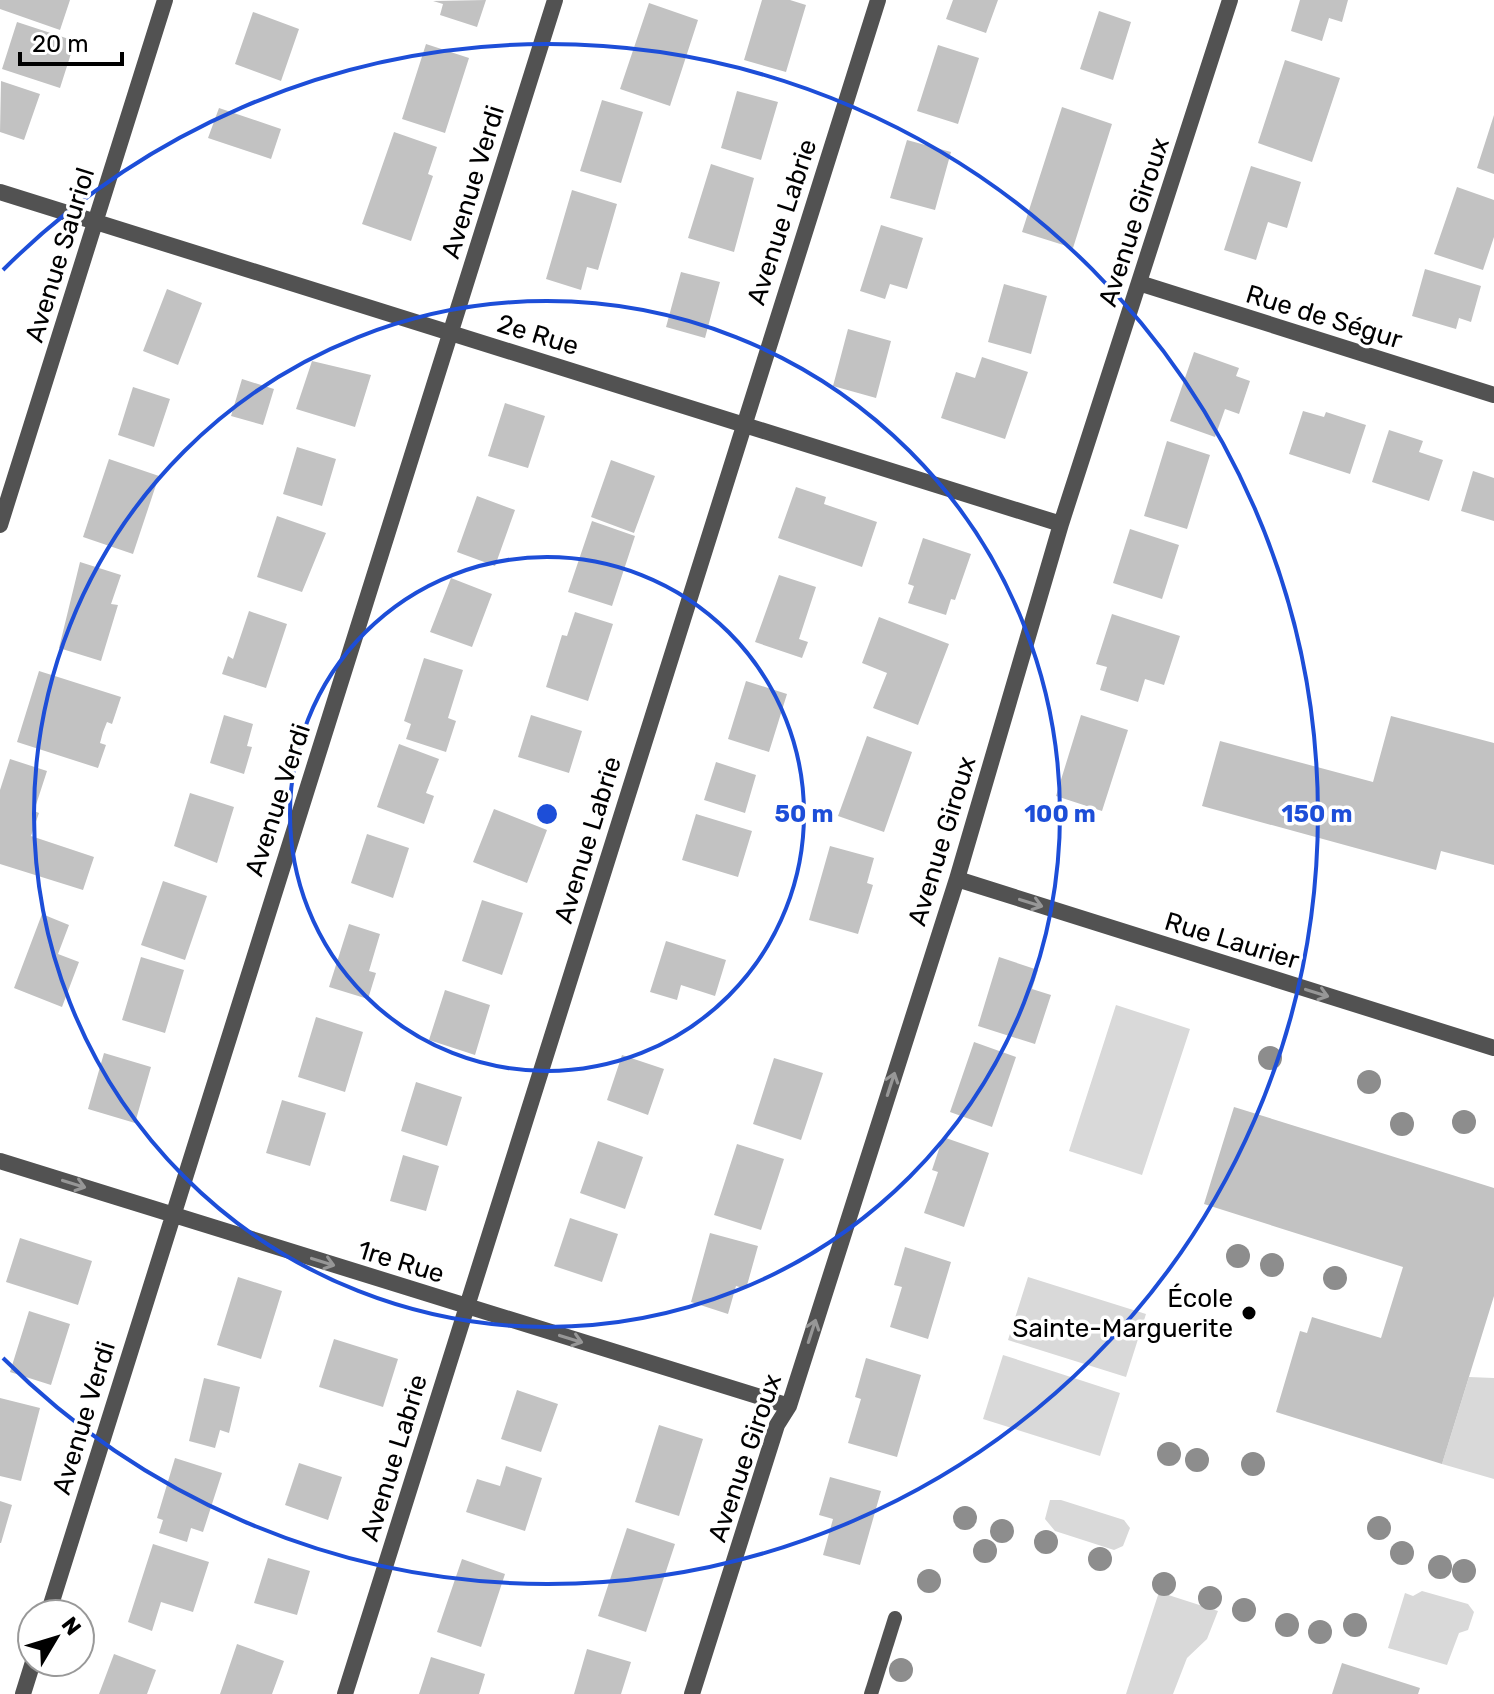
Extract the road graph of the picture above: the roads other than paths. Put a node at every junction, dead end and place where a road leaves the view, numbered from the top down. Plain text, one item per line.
1 (165, 0) edge
2 (555, 0) edge
3 (878, 0) edge
4 (1230, 0) edge
5 (0, 192) edge
6 (96, 222) junction
7 (1139, 283) junction
8 (451, 333) junction
9 (1494, 395) edge
10 (744, 423) junction
11 (1061, 524) junction
12 (0, 525) edge
13 (957, 879) junction
14 (1494, 1048) edge
15 (0, 1161) edge
16 (172, 1215) junction
17 (466, 1307) junction
18 (789, 1406) junction
19 (53, 1598) edge
20 (895, 1618) dead end
21 (345, 1694) edge
22 (692, 1694) edge
23 (871, 1694) edge

1 - 6 street, Avenue Sauriol
2 - 8 street, Avenue Verdi
3 - 10 street, Avenue Labrie
4 - 7 street, Avenue Giroux
5 - 6 street, 2e Rue
6 - 8 street, 2e Rue
6 - 12 street, Avenue Sauriol
7 - 9 street, Rue de Ségur
7 - 11 street, Avenue Giroux
8 - 10 street, 2e Rue
8 - 16 street, Avenue Verdi
10 - 11 street, 2e Rue
10 - 17 street, Avenue Labrie
11 - 13 street, Avenue Giroux
13 -> 14 street, Rue Laurier
18 -> 13 street, Avenue Giroux
15 -> 16 street, 1re Rue
16 -> 17 street, 1re Rue
16 - 19 street, Avenue Verdi
17 -> 18 street, 1re Rue
17 - 21 street, Avenue Labrie
18 - 22 street, Avenue Giroux
20 - 23 lane

